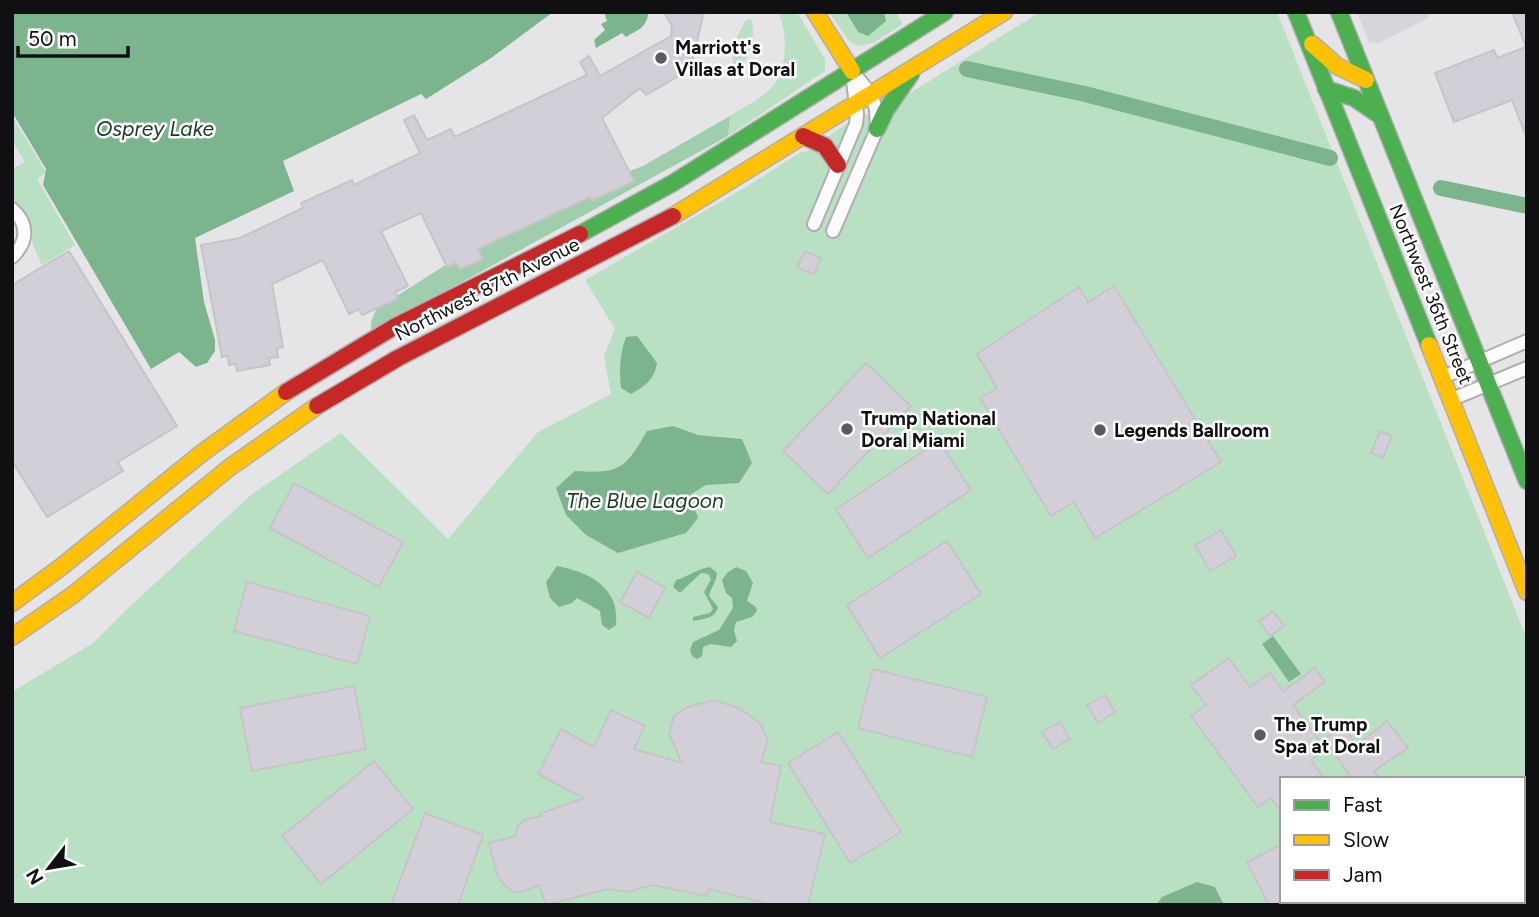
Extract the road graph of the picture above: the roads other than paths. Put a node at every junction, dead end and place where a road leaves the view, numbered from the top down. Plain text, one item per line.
1 (815, 12) edge
2 (945, 12) edge
3 (1296, 12) edge
4 (1339, 12) edge
5 (1001, 13) edge
6 (1306, 38) junction
7 (916, 67) junction
8 (852, 71) junction
9 (1366, 80) junction
10 (1326, 89) junction
11 (872, 94) junction
12 (856, 103) junction
13 (1381, 118) junction
14 (877, 129) junction
15 (803, 136) junction
16 (838, 165) junction
17 (12, 209) edge
18 (814, 224) dead end
19 (833, 231) dead end
20 (12, 257) edge
21 (1527, 341) edge
22 (334, 361) junction
23 (1479, 361) junction
24 (1527, 368) edge
25 (1441, 378) junction
26 (1489, 385) junction
27 (347, 386) junction
28 (1450, 400) junction
29 (1527, 481) edge
30 (1527, 592) edge
31 (12, 603) edge
32 (12, 637) edge

1 - 8 main road
2 - 8 main road, Northwest 87th Avenue
3 - 6 main road, Northwest 36th Street
4 - 9 main road, Northwest 36th Street
5 - 7 main road, Northwest 87th Avenue
6 - 9 main road
6 - 10 main road, Northwest 36th Street
7 - 11 main road, Northwest 87th Avenue
7 - 14 main road
8 - 11 street
8 - 12 street
8 - 22 main road, Northwest 87th Avenue
9 - 13 main road, Northwest 36th Street
10 - 13 main road
10 - 25 main road, Northwest 36th Street
11 - 12 main road, Northwest 87th Avenue
11 - 14 street
12 - 15 main road, Northwest 87th Avenue
12 - 16 street
13 - 23 main road, Northwest 36th Street
14 - 19 street
15 - 16 main road
15 - 27 main road, Northwest 87th Avenue
16 - 18 street
17 - 20 street
21 - 23 street
22 - 27 main road
22 - 31 main road, Northwest 87th Avenue
23 - 25 street
23 - 26 main road, Northwest 36th Street
24 - 26 street
25 - 28 main road, Northwest 36th Street
26 - 28 street
26 - 29 main road, Northwest 36th Street
27 - 32 main road, Northwest 87th Avenue
28 - 30 main road, Northwest 36th Street

